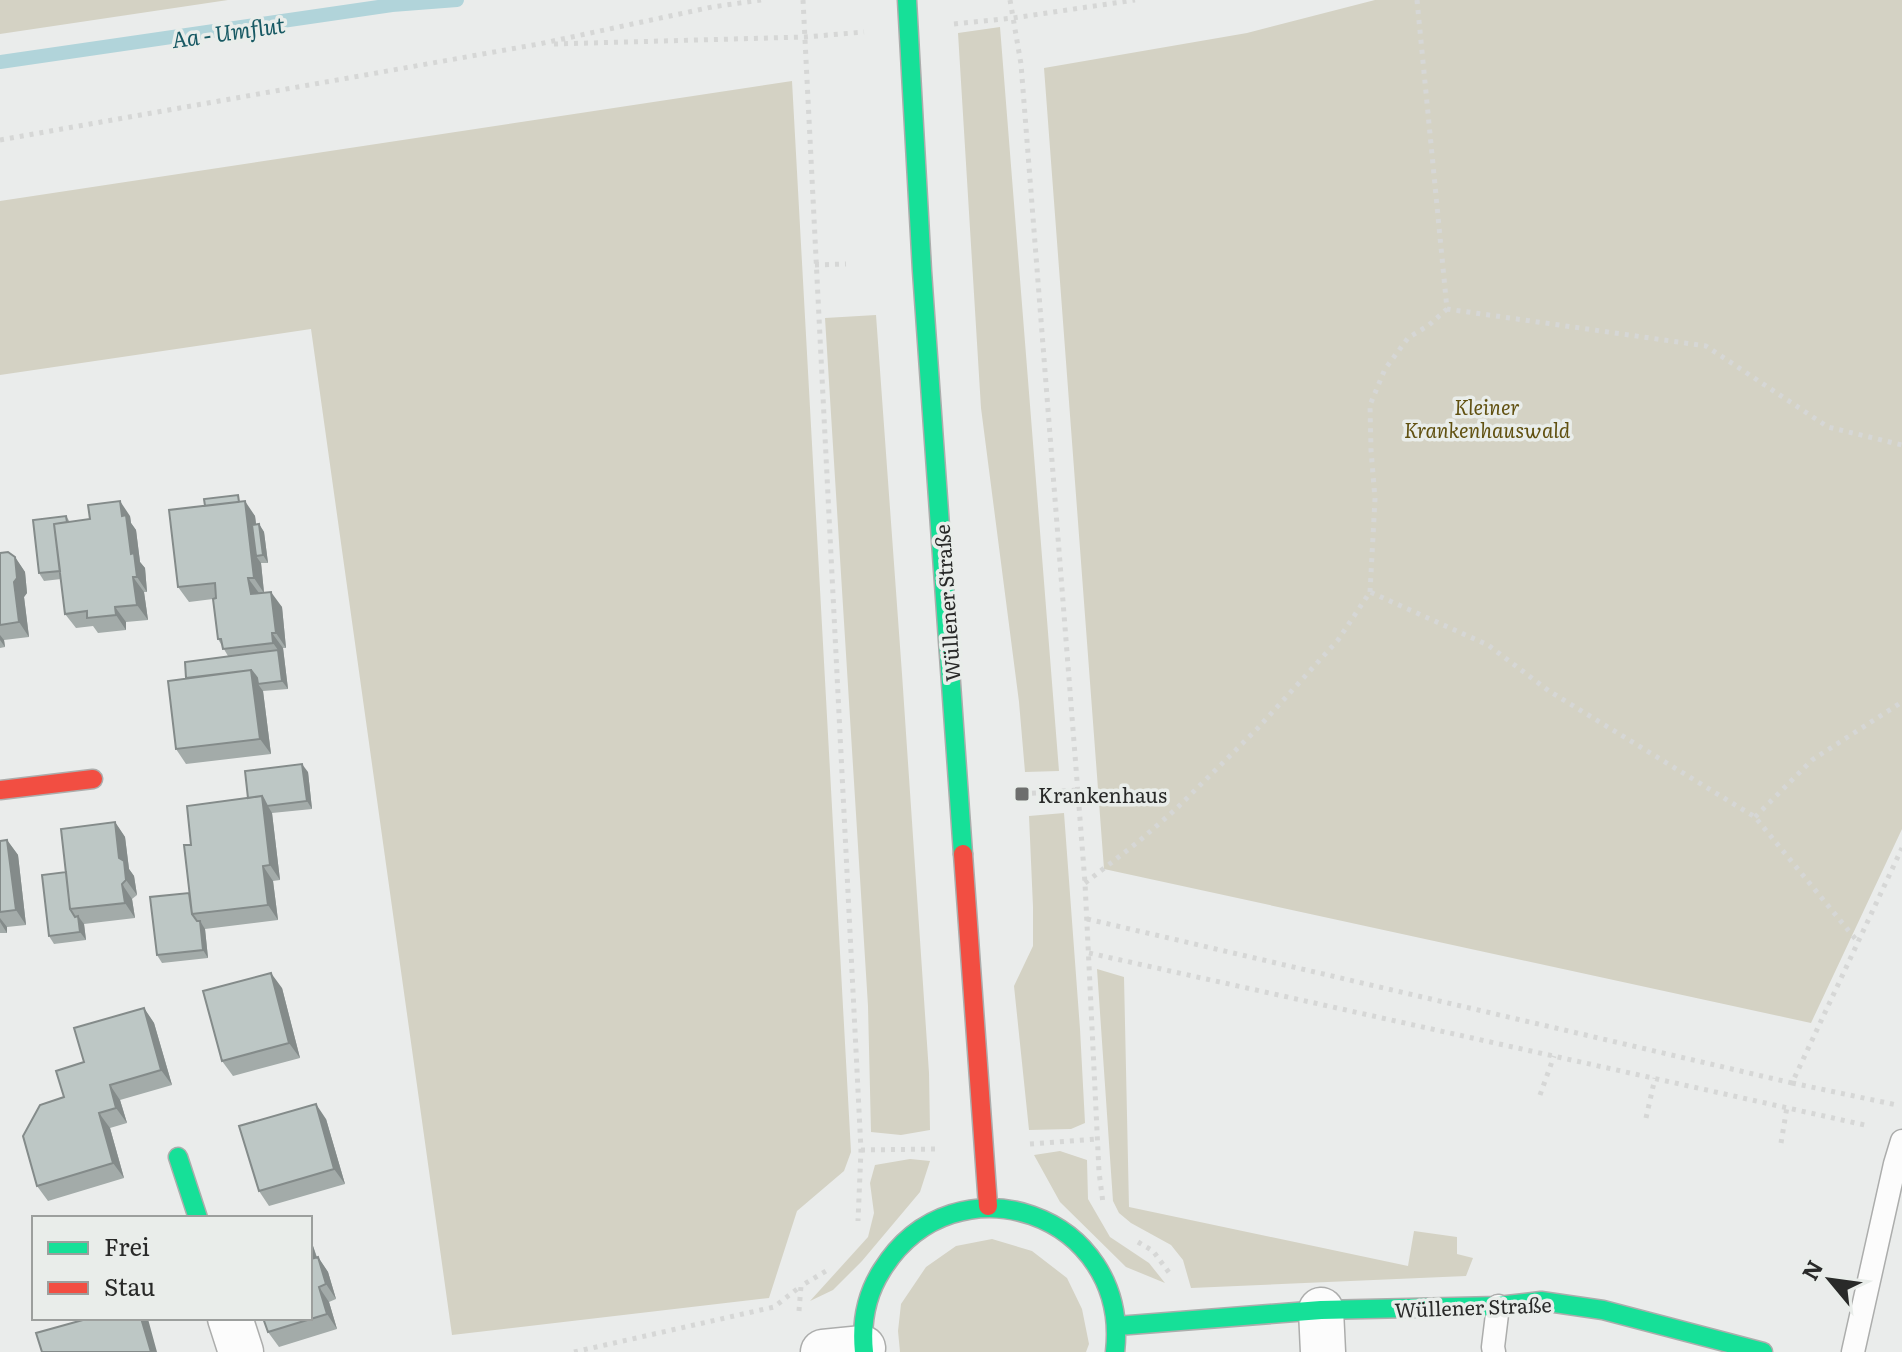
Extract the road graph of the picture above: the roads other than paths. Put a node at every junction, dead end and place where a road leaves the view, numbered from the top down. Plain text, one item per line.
1 (907, 3) edge
2 (93, 779) dead end
3 (0, 790) edge
4 (1902, 1141) edge
5 (178, 1157) dead end
6 (988, 1206) junction
7 (197, 1216) edge
8 (1498, 1306) junction
9 (231, 1320) edge
10 (1117, 1326) junction
11 (1322, 1331) edge
12 (850, 1351) edge
13 (241, 1352) edge
14 (1115, 1352) edge
15 (1494, 1352) edge
16 (1763, 1352) edge
17 (1853, 1352) edge

1 - 6 main road, Wüllener Straße
2 - 3 main road
4 - 17 lane
5 - 7 main road
6 - 10 main road
6 - 12 main road
8 - 11 main road, Wüllener Straße
8 - 15 lane
8 - 16 main road, Wüllener Straße
9 - 13 street
10 - 11 main road, Wüllener Straße
10 - 14 main road

